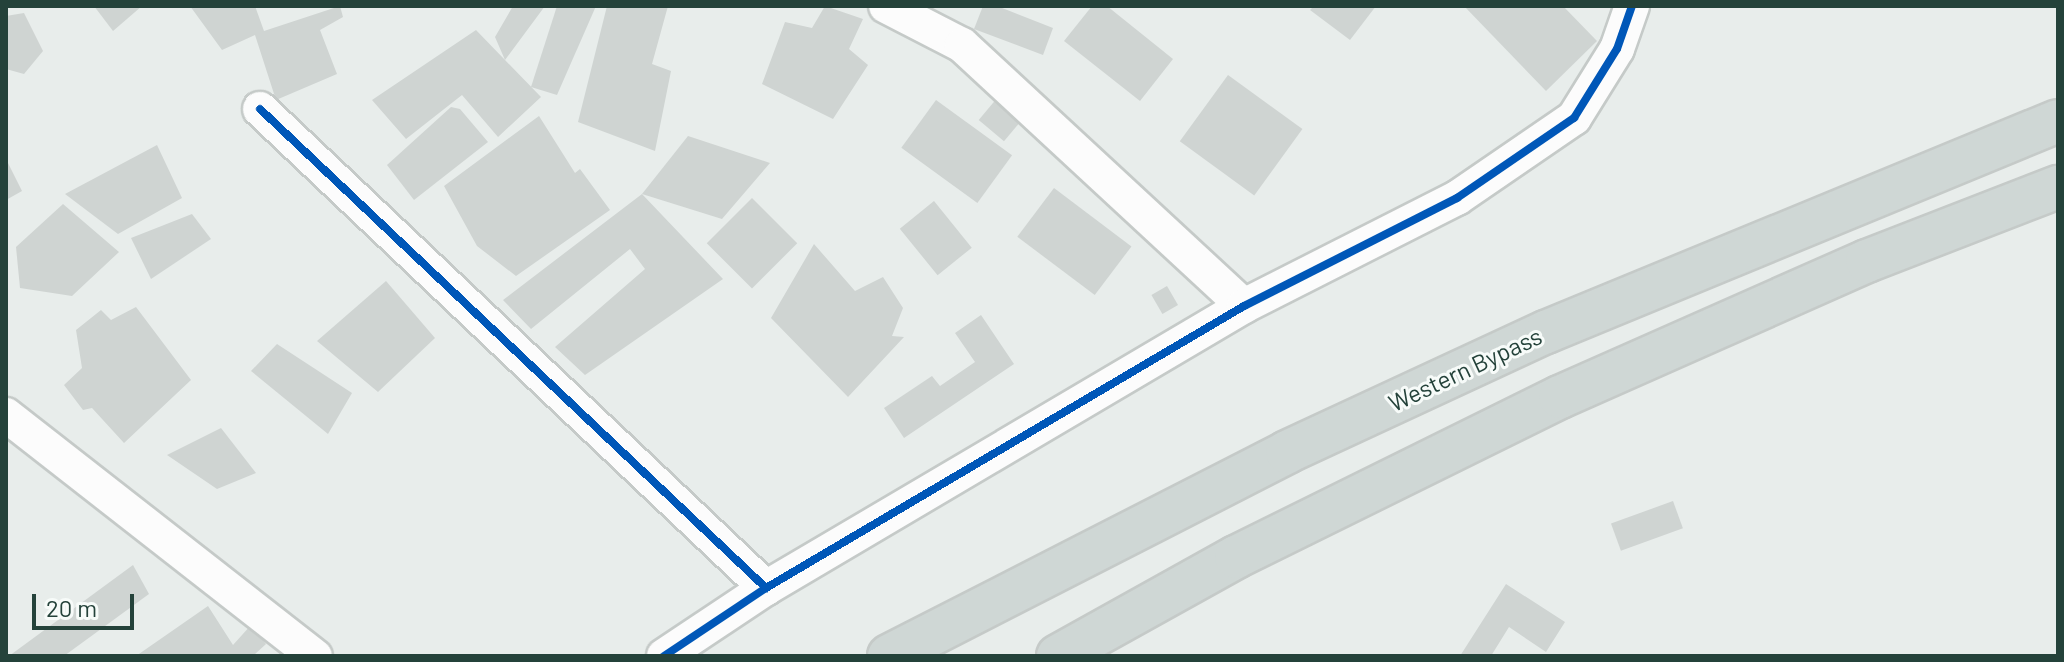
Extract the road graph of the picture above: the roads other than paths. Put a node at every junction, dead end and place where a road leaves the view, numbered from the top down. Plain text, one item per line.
1 (886, 6) edge
2 (1632, 6) edge
3 (260, 109) dead end
4 (2058, 121) edge
5 (2058, 187) edge
6 (1244, 306) junction
7 (6, 415) edge
8 (766, 588) junction
9 (315, 656) edge
10 (664, 656) edge
11 (889, 656) edge
12 (1058, 656) edge

1 - 6 street
2 - 6 street
3 - 8 street
4 - 11 main road, Western Bypass
5 - 12 main road
6 - 8 street
7 - 9 street
8 - 10 street

